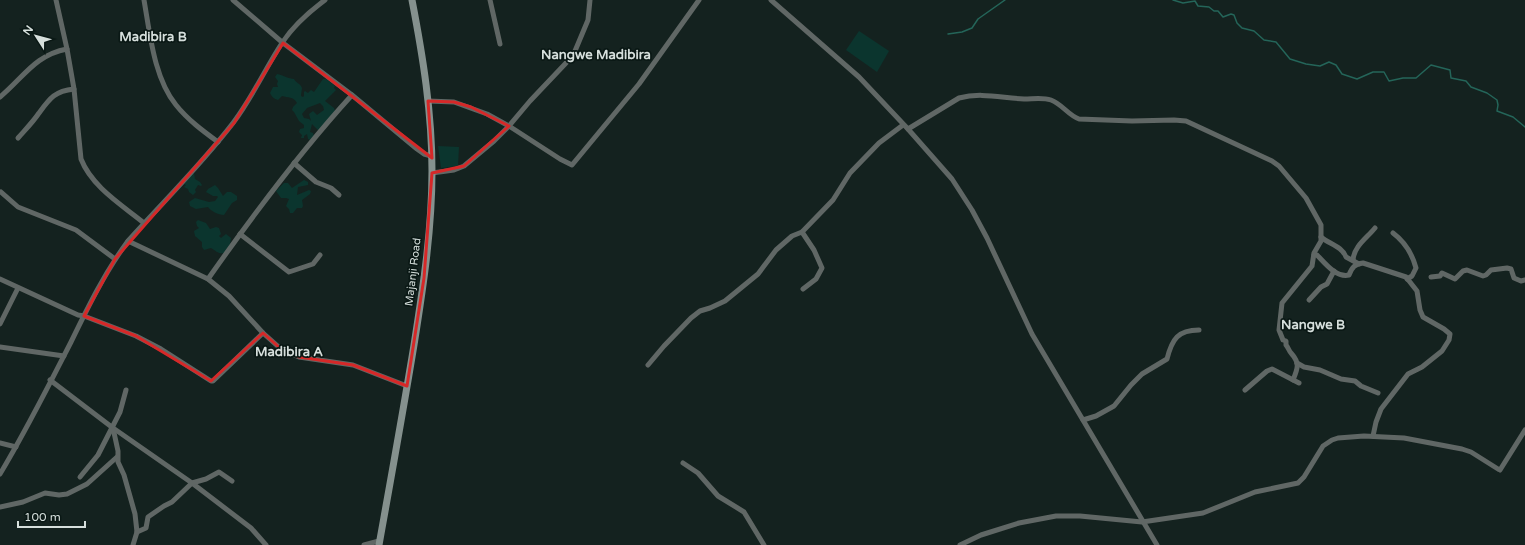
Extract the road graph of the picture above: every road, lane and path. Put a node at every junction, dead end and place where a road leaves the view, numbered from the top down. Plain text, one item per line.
1 (56, 0) edge
2 (144, 0) edge
3 (233, 0) edge
4 (325, 0) edge
5 (412, 0) edge
6 (490, 0) edge
7 (590, 0) edge
8 (699, 0) edge
9 (771, 0) edge
10 (283, 43) junction
11 (500, 44) dead end
12 (67, 49) junction
13 (74, 89) junction
14 (352, 95) junction
15 (0, 97) edge
16 (428, 101) junction
17 (903, 125) junction
18 (509, 126) junction
19 (908, 129) junction
20 (18, 138) dead end
21 (218, 142) junction
22 (432, 156) junction
23 (294, 163) junction
24 (432, 173) junction
25 (1, 192) dead end
26 (339, 195) dead end
27 (144, 223) junction
28 (1375, 228) dead end
29 (802, 232) junction
30 (1393, 233) dead end
31 (240, 234) junction
32 (1321, 237) junction
33 (128, 241) junction
34 (320, 255) dead end
35 (1314, 255) junction
36 (115, 258) junction
37 (1353, 260) junction
38 (1359, 264) junction
39 (1334, 271) junction
40 (1431, 277) dead end
41 (0, 279) edge
42 (208, 279) junction
43 (1407, 279) junction
44 (1525, 280) edge
45 (18, 288) junction
46 (803, 289) dead end
47 (1309, 300) dead end
48 (84, 316) junction
49 (0, 324) edge
50 (1199, 330) dead end
51 (263, 333) junction
52 (0, 347) edge
53 (64, 356) junction
54 (1297, 363) junction
55 (648, 365) dead end
56 (50, 380) junction
57 (1293, 380) junction
58 (1299, 383) dead end
59 (407, 386) junction
60 (126, 390) dead end
61 (1245, 390) dead end
62 (1378, 393) dead end
63 (1082, 420) junction
64 (113, 428) junction
65 (1525, 430) edge
66 (1373, 436) junction
67 (0, 443) edge
68 (16, 448) junction
69 (118, 457) junction
70 (683, 462) dead end
71 (0, 474) edge
72 (80, 477) dead end
73 (232, 481) dead end
74 (192, 483) junction
75 (0, 507) edge
76 (1142, 522) junction
77 (137, 532) junction
78 (379, 543) edge
79 (133, 545) edge
80 (266, 545) edge
81 (364, 545) edge
82 (764, 545) edge
83 (960, 545) edge
84 (1157, 545) edge

1 - 12 street
2 - 21 street
3 - 10 street
4 - 10 street
5 - 16 main road, Majanji Road
6 - 11 street
7 - 18 street
8 - 18 street
9 - 17 street
10 - 14 street
10 - 21 street
12 - 13 street
12 - 15 street
13 - 20 street
13 - 27 street
14 - 22 street
14 - 23 street
16 - 18 street
16 - 22 main road, Majanji Road
17 - 19 street
17 - 29 street
18 - 24 street
19 - 32 street
19 - 63 street
21 - 27 street
22 - 24 main road, Majanji Road
23 - 26 street
23 - 31 street
24 - 59 main road, Majanji Road
25 - 36 street
27 - 33 street
28 - 37 street
29 - 46 street
29 - 55 street
30 - 43 street
31 - 34 street
31 - 42 street
32 - 35 street
32 - 37 street
33 - 36 street
33 - 42 street
35 - 39 street
35 - 54 street
36 - 48 street
37 - 38 street
38 - 39 street
38 - 43 street
39 - 47 street
40 - 44 street
41 - 45 street
42 - 51 street
43 - 66 street
45 - 48 street
45 - 49 street
48 - 51 street
48 - 53 street
50 - 63 street
51 - 59 street
52 - 53 street
53 - 56 street
54 - 57 street
54 - 62 street
56 - 64 street
56 - 68 street
57 - 58 street
57 - 61 street
59 - 78 main road, Majanji Road
60 - 64 street
63 - 76 street
64 - 69 street
64 - 72 street
64 - 74 street
65 - 66 street
66 - 76 street
67 - 68 street
68 - 71 street
69 - 75 street
69 - 77 street
70 - 82 street
73 - 74 street
74 - 77 street
74 - 80 street
76 - 83 street
76 - 84 street
77 - 79 street
78 - 81 street

